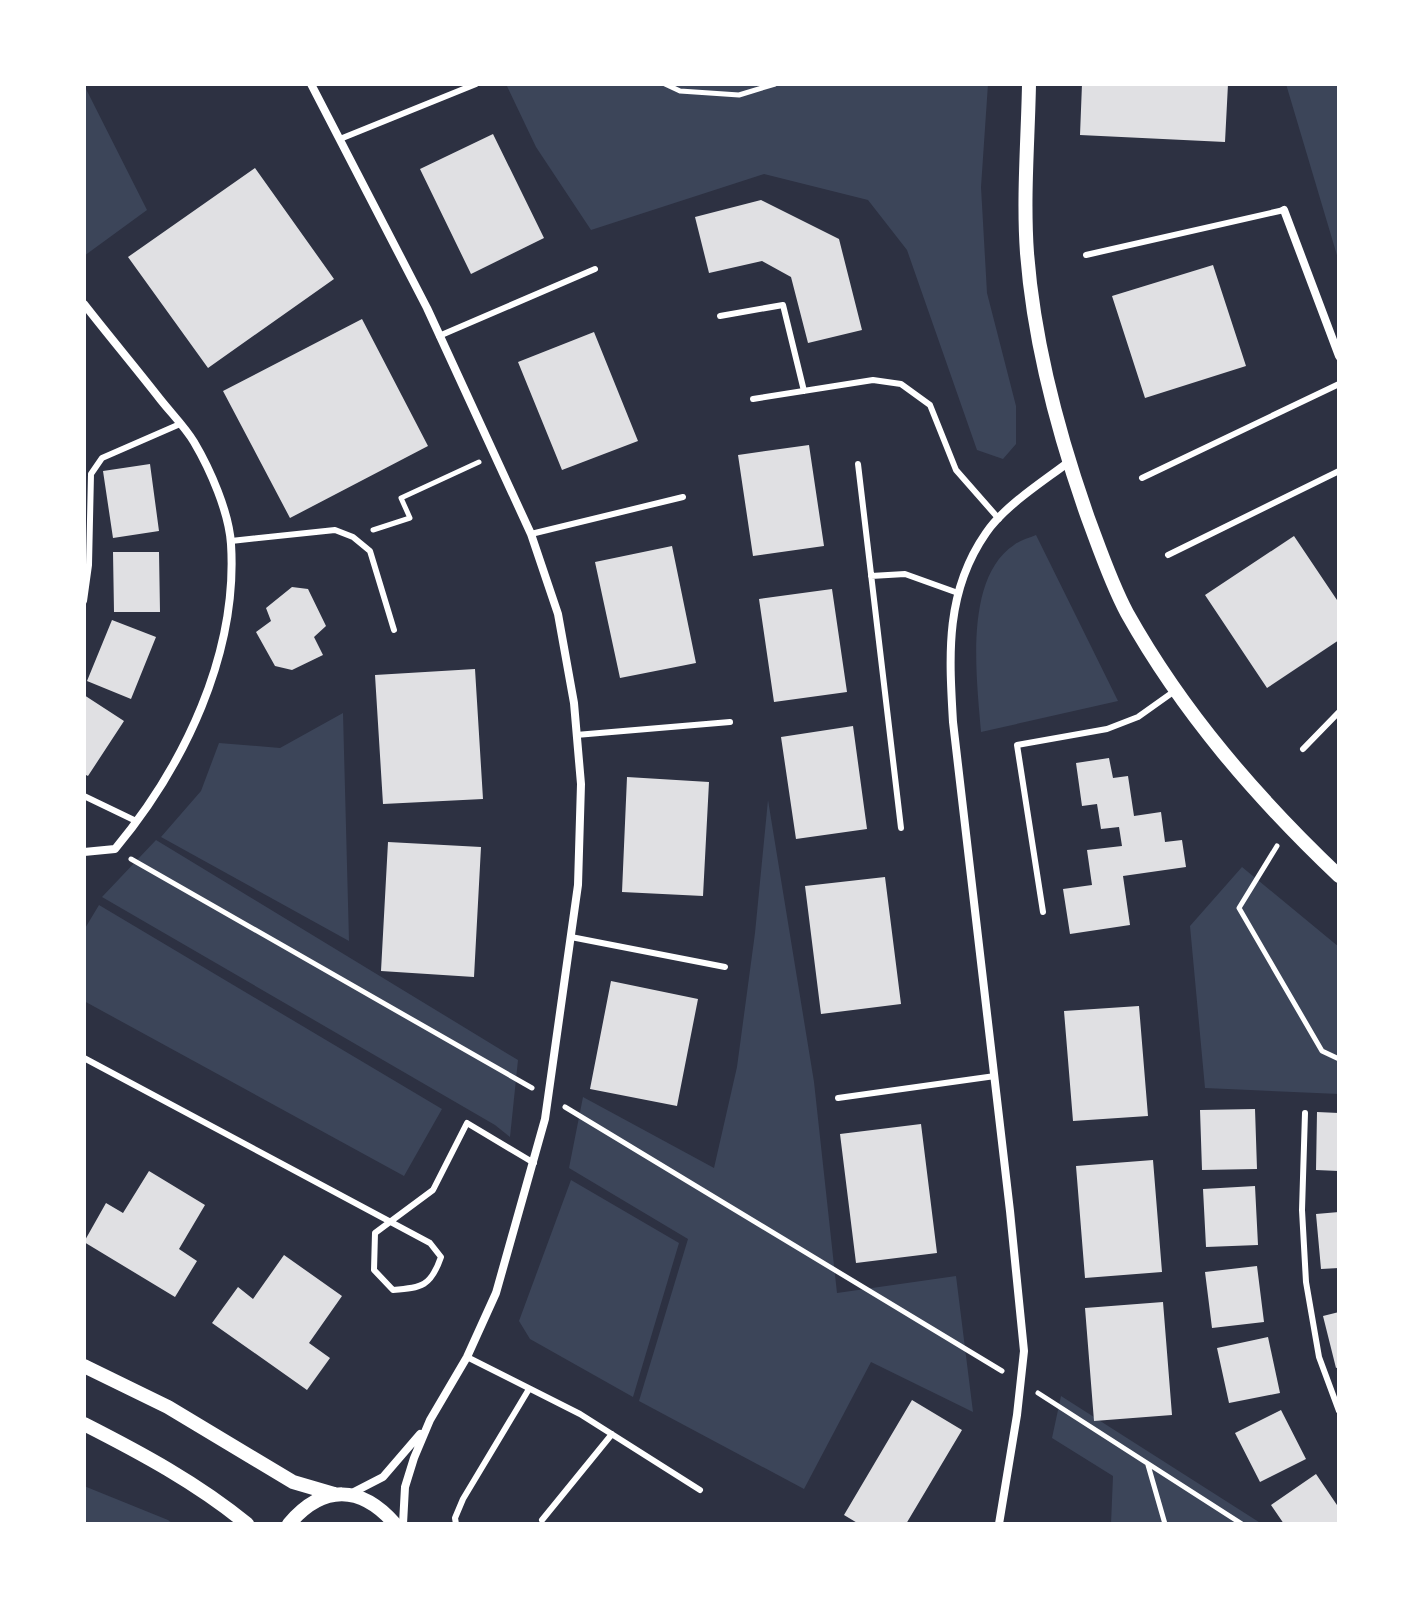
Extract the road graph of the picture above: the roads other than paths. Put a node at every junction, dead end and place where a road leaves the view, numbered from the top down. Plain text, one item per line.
1 (311, 84) edge
2 (476, 84) edge
3 (1029, 84) edge
4 (340, 139) junction
5 (1284, 210) joint
6 (1086, 255) dead end
7 (595, 269) dead end
8 (84, 304) edge
9 (720, 316) dead end
10 (439, 336) junction
11 (1339, 356) edge
12 (1339, 384) edge
13 (804, 391) junction
14 (753, 399) dead end
15 (180, 424) junction
16 (1070, 461) junction
17 (858, 464) dead end
18 (1339, 471) edge
19 (1142, 478) dead end
20 (683, 497) dead end
21 (999, 519) junction
22 (531, 534) junction
23 (231, 541) junction
24 (1168, 555) dead end
25 (871, 576) junction
26 (958, 593) junction
27 (84, 601) edge
28 (394, 630) dead end
29 (1176, 690) junction
30 (1339, 712) edge
31 (730, 722) dead end
32 (576, 735) junction
33 (1303, 749) dead end
34 (84, 796) edge
35 (136, 821) junction
36 (901, 828) dead end
37 (84, 852) edge
38 (1339, 876) edge
39 (1043, 912) dead end
40 (571, 937) junction
41 (725, 967) dead end
42 (84, 1058) edge
43 (995, 1076) junction
44 (838, 1098) dead end
45 (1305, 1113) dead end
46 (534, 1163) junction
47 (467, 1357) junction
48 (84, 1366) edge
49 (529, 1389) junction
50 (1339, 1411) edge
51 (430, 1420) junction
52 (84, 1424) edge
53 (612, 1434) junction
54 (700, 1490) dead end
55 (341, 1494) junction
56 (542, 1520) dead end
57 (247, 1524) edge
58 (289, 1524) edge
59 (395, 1524) edge
60 (403, 1524) edge
61 (456, 1524) edge
62 (999, 1524) edge

1 - 4 street
2 - 4 lane
3 - 16 street
4 - 10 street
5 - 6 lane
5 - 11 street
7 - 10 lane
8 - 15 street
9 - 13 lane
10 - 22 street
12 - 19 lane
13 - 14 lane
13 - 21 lane
15 - 23 street
15 - 27 lane
16 - 21 street
16 - 29 street
17 - 25 lane
18 - 24 lane
20 - 22 lane
21 - 26 street
22 - 32 street
23 - 28 lane
23 - 35 street
25 - 26 lane
25 - 36 lane
26 - 43 street
29 - 38 street
29 - 39 lane
30 - 33 lane
31 - 32 lane
32 - 40 street
34 - 35 lane
35 - 37 street
40 - 41 lane
40 - 46 street
42 - 46 lane
43 - 44 lane
43 - 62 street
45 - 50 lane
46 - 47 street
47 - 49 lane
47 - 51 street
48 - 55 street
49 - 53 lane
49 - 61 lane
51 - 55 street
51 - 60 street
52 - 57 street
53 - 54 lane
53 - 56 lane
55 - 58 street
55 - 59 street

